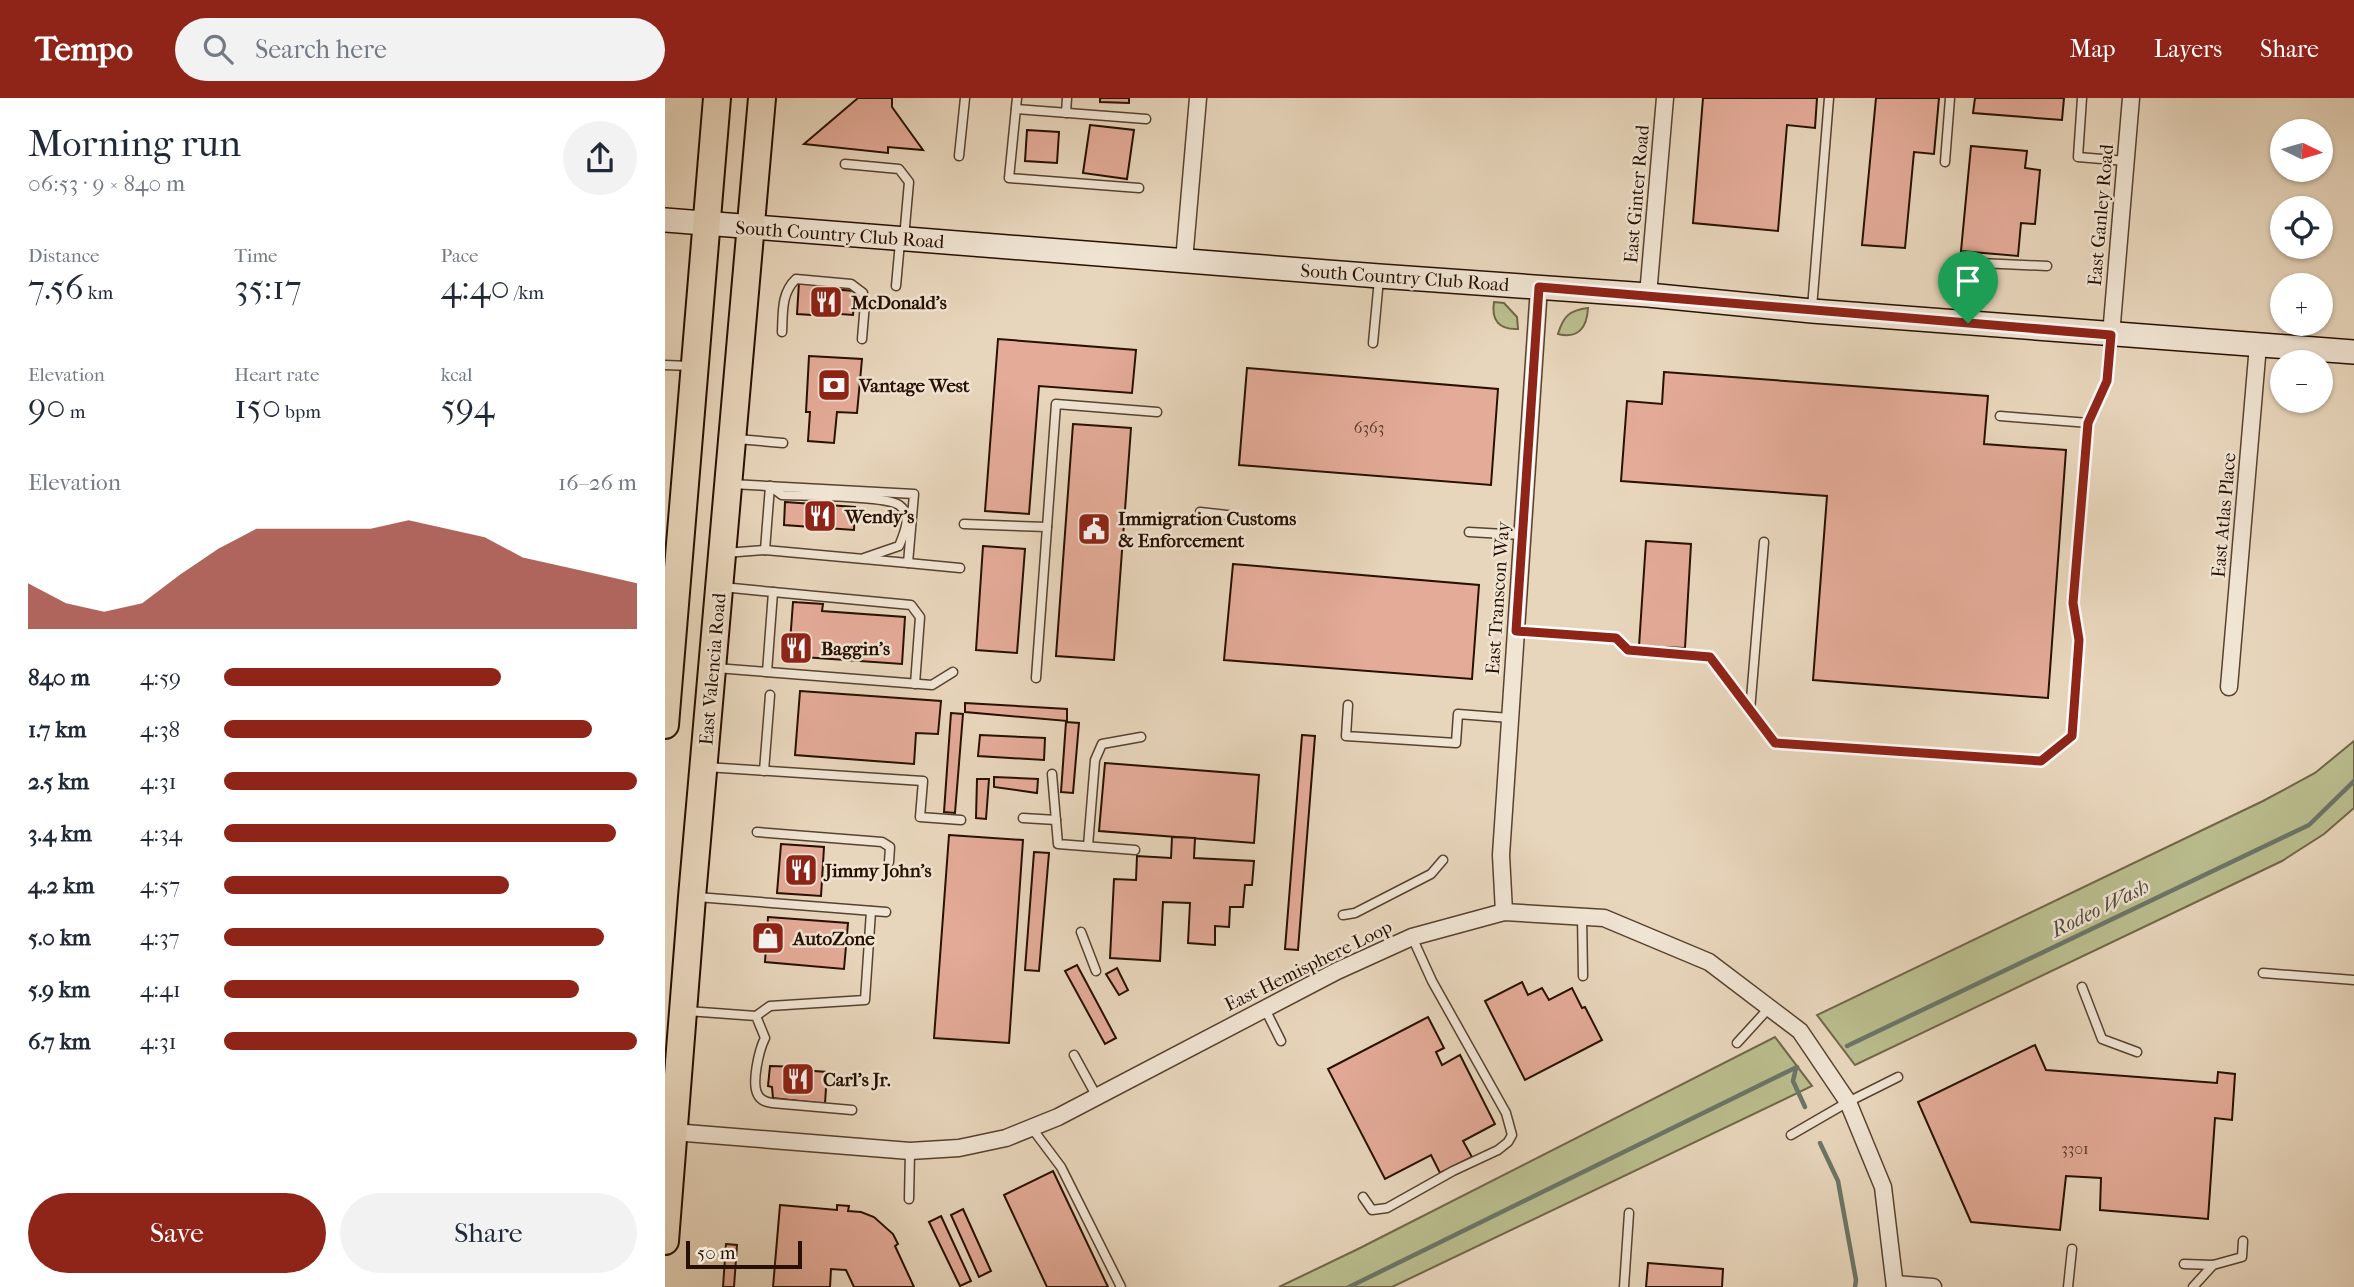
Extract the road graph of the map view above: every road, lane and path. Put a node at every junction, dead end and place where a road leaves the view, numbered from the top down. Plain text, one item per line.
1 (717, 98) edge
2 (762, 98) edge
3 (965, 98) edge
4 (1017, 98) edge
5 (1067, 98) edge
6 (1198, 98) edge
7 (1665, 98) edge
8 (1829, 98) edge
9 (1950, 98) edge
10 (2082, 98) edge
11 (2131, 98) edge
12 (1016, 109) junction
13 (1066, 113) junction
14 (1146, 119) dead end
15 (959, 156) dead end
16 (2126, 161) junction
17 (1945, 162) dead end
18 (845, 164) dead end
19 (1139, 188) dead end
20 (665, 220) edge
21 (706, 223) junction
22 (751, 227) junction
23 (902, 239) junction
24 (1184, 261) junction
25 (2047, 266) dead end
26 (1379, 276) junction
27 (896, 286) dead end
28 (1539, 287) junction
29 (1649, 295) junction
30 (1812, 311) junction
31 (1968, 323) junction
32 (782, 332) dead end
33 (2111, 335) junction
34 (862, 339) dead end
35 (1373, 344) dead end
36 (2258, 345) junction
37 (2354, 352) edge
38 (665, 365) edge
39 (694, 367) junction
40 (1157, 412) dead end
41 (2000, 416) dead end
42 (2088, 423) junction
43 (732, 438) junction
44 (783, 443) dead end
45 (728, 483) junction
46 (770, 486) junction
47 (1200, 512) dead end
48 (1236, 516) dead end
49 (964, 524) dead end
50 (1047, 527) junction
51 (1469, 532) dead end
52 (1522, 535) junction
53 (1764, 542) dead end
54 (765, 550) junction
55 (722, 553) junction
56 (861, 559) junction
57 (908, 563) junction
58 (960, 568) dead end
59 (719, 587) junction
60 (773, 592) junction
61 (669, 624) edge
62 (1516, 631) junction
63 (712, 667) junction
64 (767, 672) junction
65 (953, 672) dead end
66 (1036, 678) dead end
67 (915, 684) junction
68 (2229, 687) dead end
69 (770, 695) dead end
70 (1347, 705) dead end
71 (1750, 711) junction
72 (1510, 718) junction
73 (665, 725) edge
74 (1141, 737) dead end
75 (703, 766) junction
76 (764, 771) junction
77 (1052, 774) dead end
78 (1023, 818) dead end
79 (961, 820) dead end
80 (1056, 820) junction
81 (757, 832) dead end
82 (1088, 846) junction
83 (1135, 850) dead end
84 (1443, 860) dead end
85 (889, 862) dead end
86 (692, 897) junction
87 (871, 911) junction
88 (885, 912) dead end
89 (1504, 912) junction
90 (1343, 915) dead end
91 (1582, 916) junction
92 (1081, 932) dead end
93 (1412, 937) junction
94 (1096, 971) dead end
95 (2263, 973) dead end
96 (1583, 976) dead end
97 (2354, 980) edge
98 (2082, 987) dead end
99 (1769, 1008) junction
100 (1265, 1009) junction
101 (683, 1010) junction
102 (756, 1016) junction
103 (1281, 1041) dead end
104 (1737, 1043) dead end
105 (2137, 1052) dead end
106 (1074, 1055) dead end
107 (1898, 1077) dead end
108 (1097, 1097) junction
109 (1848, 1101) junction
110 (852, 1110) dead end
111 (1031, 1127) junction
112 (669, 1131) edge
113 (1791, 1135) dead end
114 (909, 1150) junction
115 (1363, 1197) dead end
116 (909, 1199) dead end
117 (1629, 1213) dead end
118 (665, 1241) edge
119 (2243, 1241) dead end
120 (2072, 1249) dead end
121 (2184, 1264) dead end
122 (2213, 1265) junction
123 (1895, 1285) edge
124 (1121, 1287) edge
125 (1624, 1287) edge
126 (1933, 1287) edge
127 (2068, 1287) edge
128 (2193, 1287) edge

1 - 21 main road
2 - 22 main road, East Valencia Road
3 - 15 lane
4 - 12 lane
5 - 13 lane
6 - 24 street
7 - 29 street, East Ginter Road
8 - 30 lane
9 - 17 lane
10 - 16 lane
11 - 16 street, East Ganley Road
12 - 13 lane
12 - 19 lane
13 - 14 lane
16 - 33 street, East Ganley Road
18 - 23 lane
20 - 21 street, South Country Club Road
21 - 22 street, South Country Club Road
21 - 39 main road
22 - 23 street, South Country Club Road
22 - 43 main road, East Valencia Road
23 - 24 street, South Country Club Road
23 - 27 lane
24 - 26 street, South Country Club Road
25 - 31 lane
26 - 28 street, South Country Club Road
26 - 35 lane
28 - 29 street, South Country Club Road
28 - 52 street, East Transcon Way
29 - 30 street, South Country Club Road
30 - 31 street, South Country Club Road
31 - 33 street, South Country Club Road
32 - 34 lane
33 - 36 street, South Country Club Road
33 - 42 lane
36 - 37 street, South Country Club Road
36 - 68 street, East Atlas Place
38 - 39 lane
39 - 61 main road
40 - 50 lane
41 - 42 lane
42 - 71 lane
43 - 44 lane
43 - 45 main road, East Valencia Road
45 - 46 lane
45 - 55 main road, East Valencia Road
46 - 54 lane
46 - 56 lane
46 - 57 lane
47 - 48 lane
49 - 50 lane
50 - 66 lane
51 - 52 lane
52 - 62 street, East Transcon Way
53 - 71 lane
54 - 55 lane
54 - 56 lane
55 - 59 main road, East Valencia Road
56 - 57 lane
57 - 58 lane
59 - 60 lane
59 - 63 main road, East Valencia Road
60 - 64 lane
60 - 67 lane
61 - 73 main road
62 - 71 lane
62 - 72 street, East Transcon Way
63 - 64 lane
63 - 75 main road, East Valencia Road
64 - 67 lane
65 - 67 lane
69 - 76 lane
70 - 72 lane
72 - 89 street, East Transcon Way
74 - 82 lane
75 - 76 lane
75 - 86 main road, East Valencia Road
76 - 79 lane
77 - 80 lane
78 - 80 lane
80 - 82 lane
81 - 85 lane
82 - 83 lane
84 - 90 lane
86 - 87 lane
86 - 101 main road, East Valencia Road
87 - 88 lane
87 - 102 lane
89 - 91 street, East Hemisphere Loop
89 - 93 street, East Hemisphere Loop
91 - 96 lane
91 - 99 street, East Hemisphere Loop
92 - 94 lane
93 - 100 street, East Hemisphere Loop
93 - 115 lane
95 - 97 lane
98 - 105 lane
99 - 104 lane
99 - 109 street, East Hemisphere Loop
100 - 103 lane
100 - 108 street, East Hemisphere Loop
101 - 102 lane
101 - 112 main road, East Valencia Road
102 - 110 lane
106 - 108 lane
107 - 109 lane
108 - 111 street, East Hemisphere Loop
109 - 113 lane
109 - 123 street, East Hemisphere Loop
111 - 114 street, East Hemisphere Loop
111 - 124 lane
112 - 114 street, East Hemisphere Loop
112 - 118 main road, East Valencia Road
114 - 116 lane
117 - 125 lane
119 - 122 lane
120 - 127 lane
121 - 122 lane
122 - 128 lane
123 - 126 street

